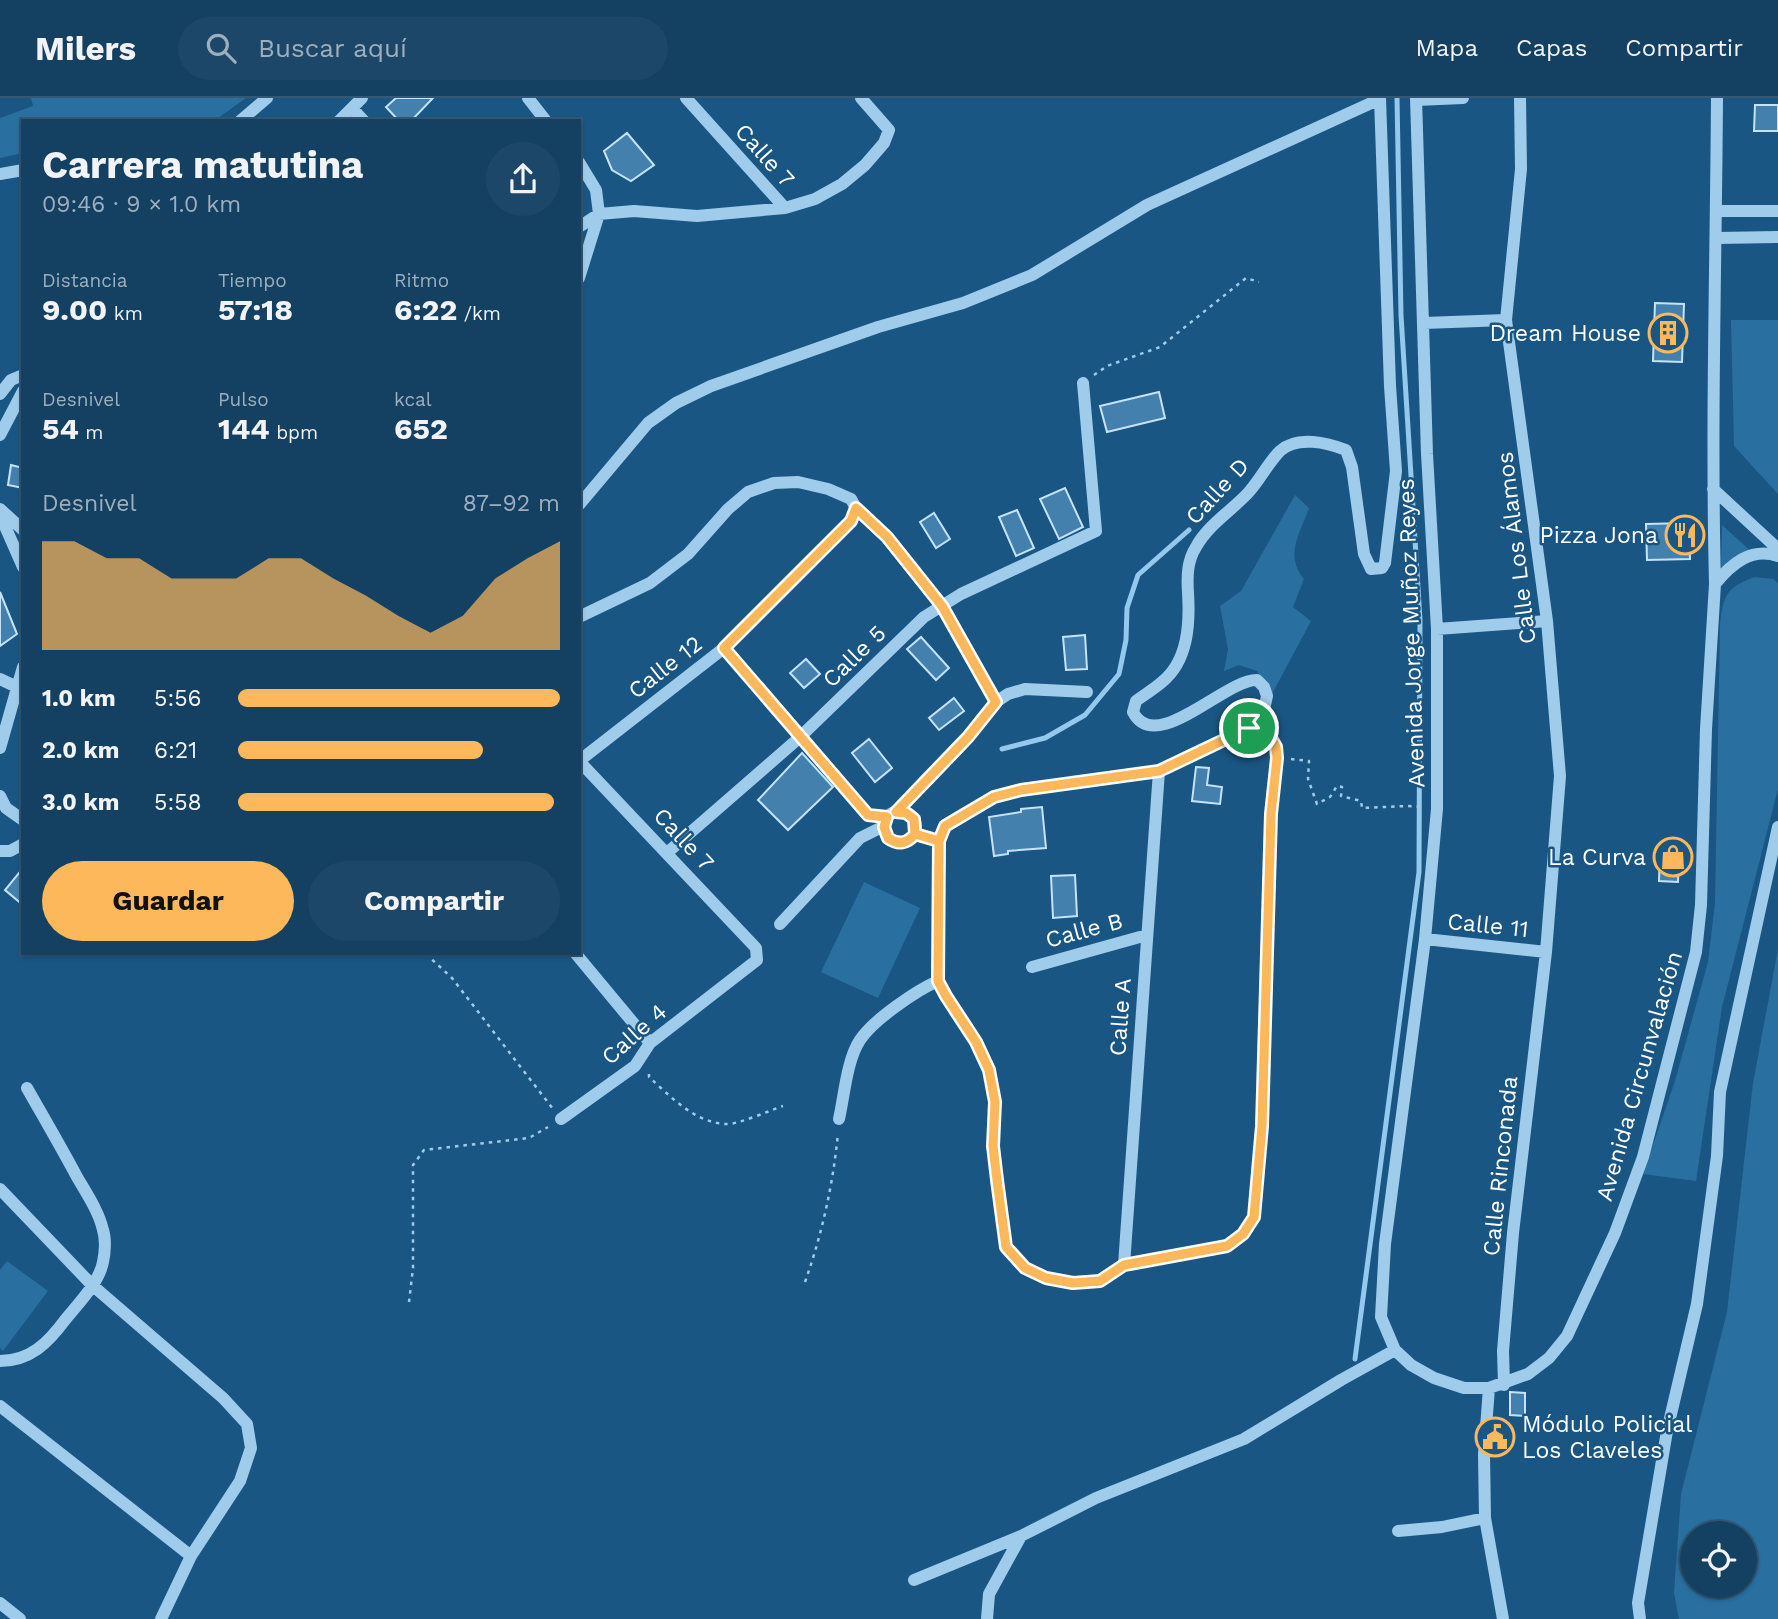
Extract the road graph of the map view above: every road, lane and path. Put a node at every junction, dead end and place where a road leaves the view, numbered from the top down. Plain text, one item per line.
1 (267, 98) edge
2 (362, 98) edge
3 (527, 98) edge
4 (687, 98) edge
5 (862, 98) edge
6 (1380, 98) edge
7 (1463, 98) edge
8 (1520, 98) edge
9 (1717, 98) edge
10 (1416, 99) edge
11 (352, 108) junction
12 (242, 119) edge
13 (342, 119) edge
14 (362, 119) edge
15 (544, 119) edge
16 (581, 165) edge
17 (21, 170) edge
18 (0, 174) edge
19 (785, 208) junction
20 (1716, 211) junction
21 (1778, 211) edge
22 (599, 214) junction
23 (581, 226) edge
24 (1717, 237) junction
25 (1778, 237) edge
26 (581, 272) edge
27 (1259, 282) dead end
28 (1506, 320) junction
29 (1424, 323) junction
30 (21, 376) edge
31 (1083, 383) joint
32 (0, 394) edge
33 (21, 395) edge
34 (0, 435) edge
35 (1396, 471) joint
36 (1713, 489) junction
37 (581, 503) edge
38 (856, 508) junction
39 (0, 509) edge
40 (0, 515) edge
41 (21, 528) edge
42 (1778, 549) edge
43 (1778, 555) edge
44 (21, 562) edge
45 (1715, 584) junction
46 (942, 606) junction
47 (581, 616) edge
48 (1547, 621) junction
49 (1437, 629) junction
50 (724, 648) junction
51 (21, 674) edge
52 (0, 679) edge
53 (17, 687) junction
54 (1087, 692) dead end
55 (996, 702) junction
56 (1249, 728) junction
57 (799, 738) junction
58 (0, 748) edge
59 (1277, 758) junction
60 (581, 759) edge
61 (581, 763) edge
62 (1159, 771) junction
63 (0, 796) edge
64 (1421, 807) dead end
65 (889, 818) junction
66 (21, 819) edge
67 (1778, 827) edge
68 (915, 834) junction
69 (939, 841) junction
70 (21, 845) edge
71 (0, 851) edge
72 (668, 852) junction
73 (780, 924) dead end
74 (1147, 935) junction
75 (1425, 939) junction
76 (756, 948) joint
77 (1546, 952) junction
78 (427, 955) edge
79 (577, 955) edge
80 (1031, 967) dead end
81 (938, 981) junction
82 (650, 1043) junction
83 (27, 1088) dead end
84 (783, 1106) dead end
85 (561, 1119) junction
86 (839, 1119) joint
87 (0, 1189) edge
88 (1124, 1265) junction
89 (805, 1282) dead end
90 (92, 1285) junction
91 (409, 1303) dead end
92 (1395, 1350) junction
93 (0, 1361) edge
94 (1504, 1384) junction
95 (1489, 1388) junction
96 (0, 1406) edge
97 (1485, 1518) junction
98 (1398, 1531) dead end
99 (1021, 1536) junction
100 (191, 1556) junction
101 (914, 1580) dead end
102 (0, 1603) edge
103 (20, 1619) edge
104 (161, 1619) edge
105 (987, 1619) edge
106 (1503, 1619) edge
107 (1640, 1619) edge

1 - 12 street
2 - 11 street
3 - 15 street
4 - 19 street, Calle 7
5 - 19 street
6 - 35 street, Avenida Jorge Muñoz Reyes
6 - 37 street
7 - 10 street
8 - 28 street, Calle Los Álamos
9 - 20 street, Avenida Circunvalación
10 - 29 street, Avenida Jorge Muñoz Reyes
11 - 13 street
11 - 14 street
16 - 22 street
17 - 18 street
19 - 22 street
20 - 21 street
20 - 24 street, Avenida Circunvalación
22 - 23 street
22 - 26 street
24 - 25 street
24 - 36 street, Avenida Circunvalación
27 - 31 path
28 - 29 street
28 - 48 street, Calle Los Álamos
29 - 49 street, Avenida Jorge Muñoz Reyes
30 - 32 street
31 - 46 street, Calle 5
33 - 34 street
35 - 56 street, Calle D
36 - 42 street
36 - 45 street, Avenida Circunvalación
38 - 46 street
38 - 47 street
38 - 50 street, Calle 12
39 - 41 street
40 - 44 street
43 - 45 street
45 - 94 street, Avenida Circunvalación
46 - 55 street
46 - 57 street, Calle 5
48 - 49 street
48 - 77 street, Calle Los Álamos
49 - 75 street, Avenida Jorge Muñoz Reyes
50 - 57 street
50 - 60 street, Calle 12
51 - 53 street
52 - 53 street
53 - 58 street
54 - 55 street
55 - 65 street
56 - 59 street
56 - 62 street
57 - 65 street
57 - 72 street, Calle 5
59 - 64 path
59 - 88 street
61 - 72 street, Calle 7
62 - 69 street
62 - 74 street, Calle A
63 - 66 street
65 - 68 street
65 - 68 street
65 - 73 street
67 - 107 street
68 - 69 street
69 - 81 street
70 - 71 street
72 - 76 street, Calle 7
74 - 80 street, Calle B
74 - 88 street, Calle A
75 - 77 street, Calle 11
75 - 92 street, Avenida Jorge Muñoz Reyes
76 - 82 street, Calle 4
77 - 94 street, Calle Rinconada
78 - 85 path
79 - 82 street
81 - 86 street
81 - 88 street
82 - 84 path
82 - 85 street, Calle 4
83 - 90 street
85 - 91 path
86 - 89 path
87 - 90 street
90 - 93 street
90 - 100 street
92 - 95 street, Avenida Jorge Muñoz Reyes
92 - 99 street
94 - 95 street, Avenida Circunvalación
95 - 97 street
96 - 100 street
97 - 98 street
97 - 106 street
99 - 101 street
99 - 105 street
100 - 104 street
102 - 103 street

